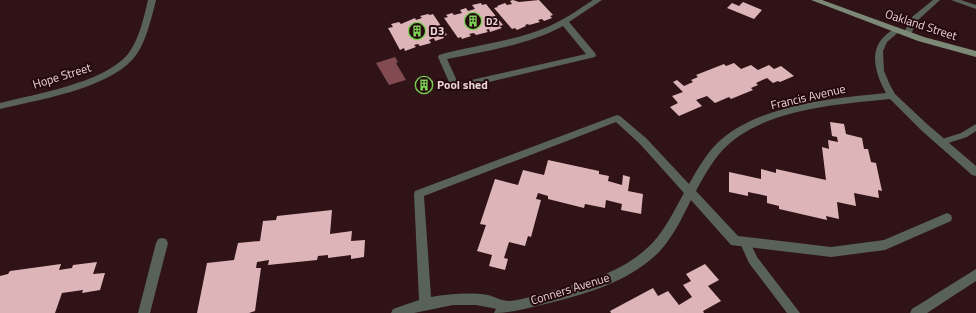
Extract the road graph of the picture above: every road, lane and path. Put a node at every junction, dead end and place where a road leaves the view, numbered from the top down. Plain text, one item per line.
1 (152, 0) edge
2 (598, 0) edge
3 (815, 0) edge
4 (937, 0) edge
5 (954, 0) edge
6 (976, 7) edge
7 (564, 22) junction
8 (897, 30) junction
9 (907, 34) junction
10 (976, 54) edge
11 (892, 96) junction
12 (0, 106) edge
13 (976, 127) edge
14 (942, 142) junction
15 (976, 172) edge
16 (690, 193) junction
17 (947, 218) dead end
18 (162, 243) dead end
19 (745, 243) junction
20 (976, 274) edge
21 (425, 304) junction
22 (504, 310) edge
23 (144, 313) edge
24 (398, 313) edge
25 (794, 313) edge
26 (916, 313) edge

1 - 12 street, Hope Street
2 - 7 street
3 - 8 main road, Oakland Street
4 - 9 lane
5 - 6 lane
7 - 7 street
8 - 9 main road, Oakland Street
8 - 11 street
9 - 10 main road, Oakland Street
11 - 14 street
11 - 16 street, Francis Avenue
13 - 14 lane
14 - 15 street
16 - 19 street
16 - 21 street
16 - 22 street, Conners Avenue
17 - 19 street
18 - 23 street
19 - 25 lane
20 - 26 street
21 - 22 street, Conners Avenue
21 - 24 street, Conners Avenue

